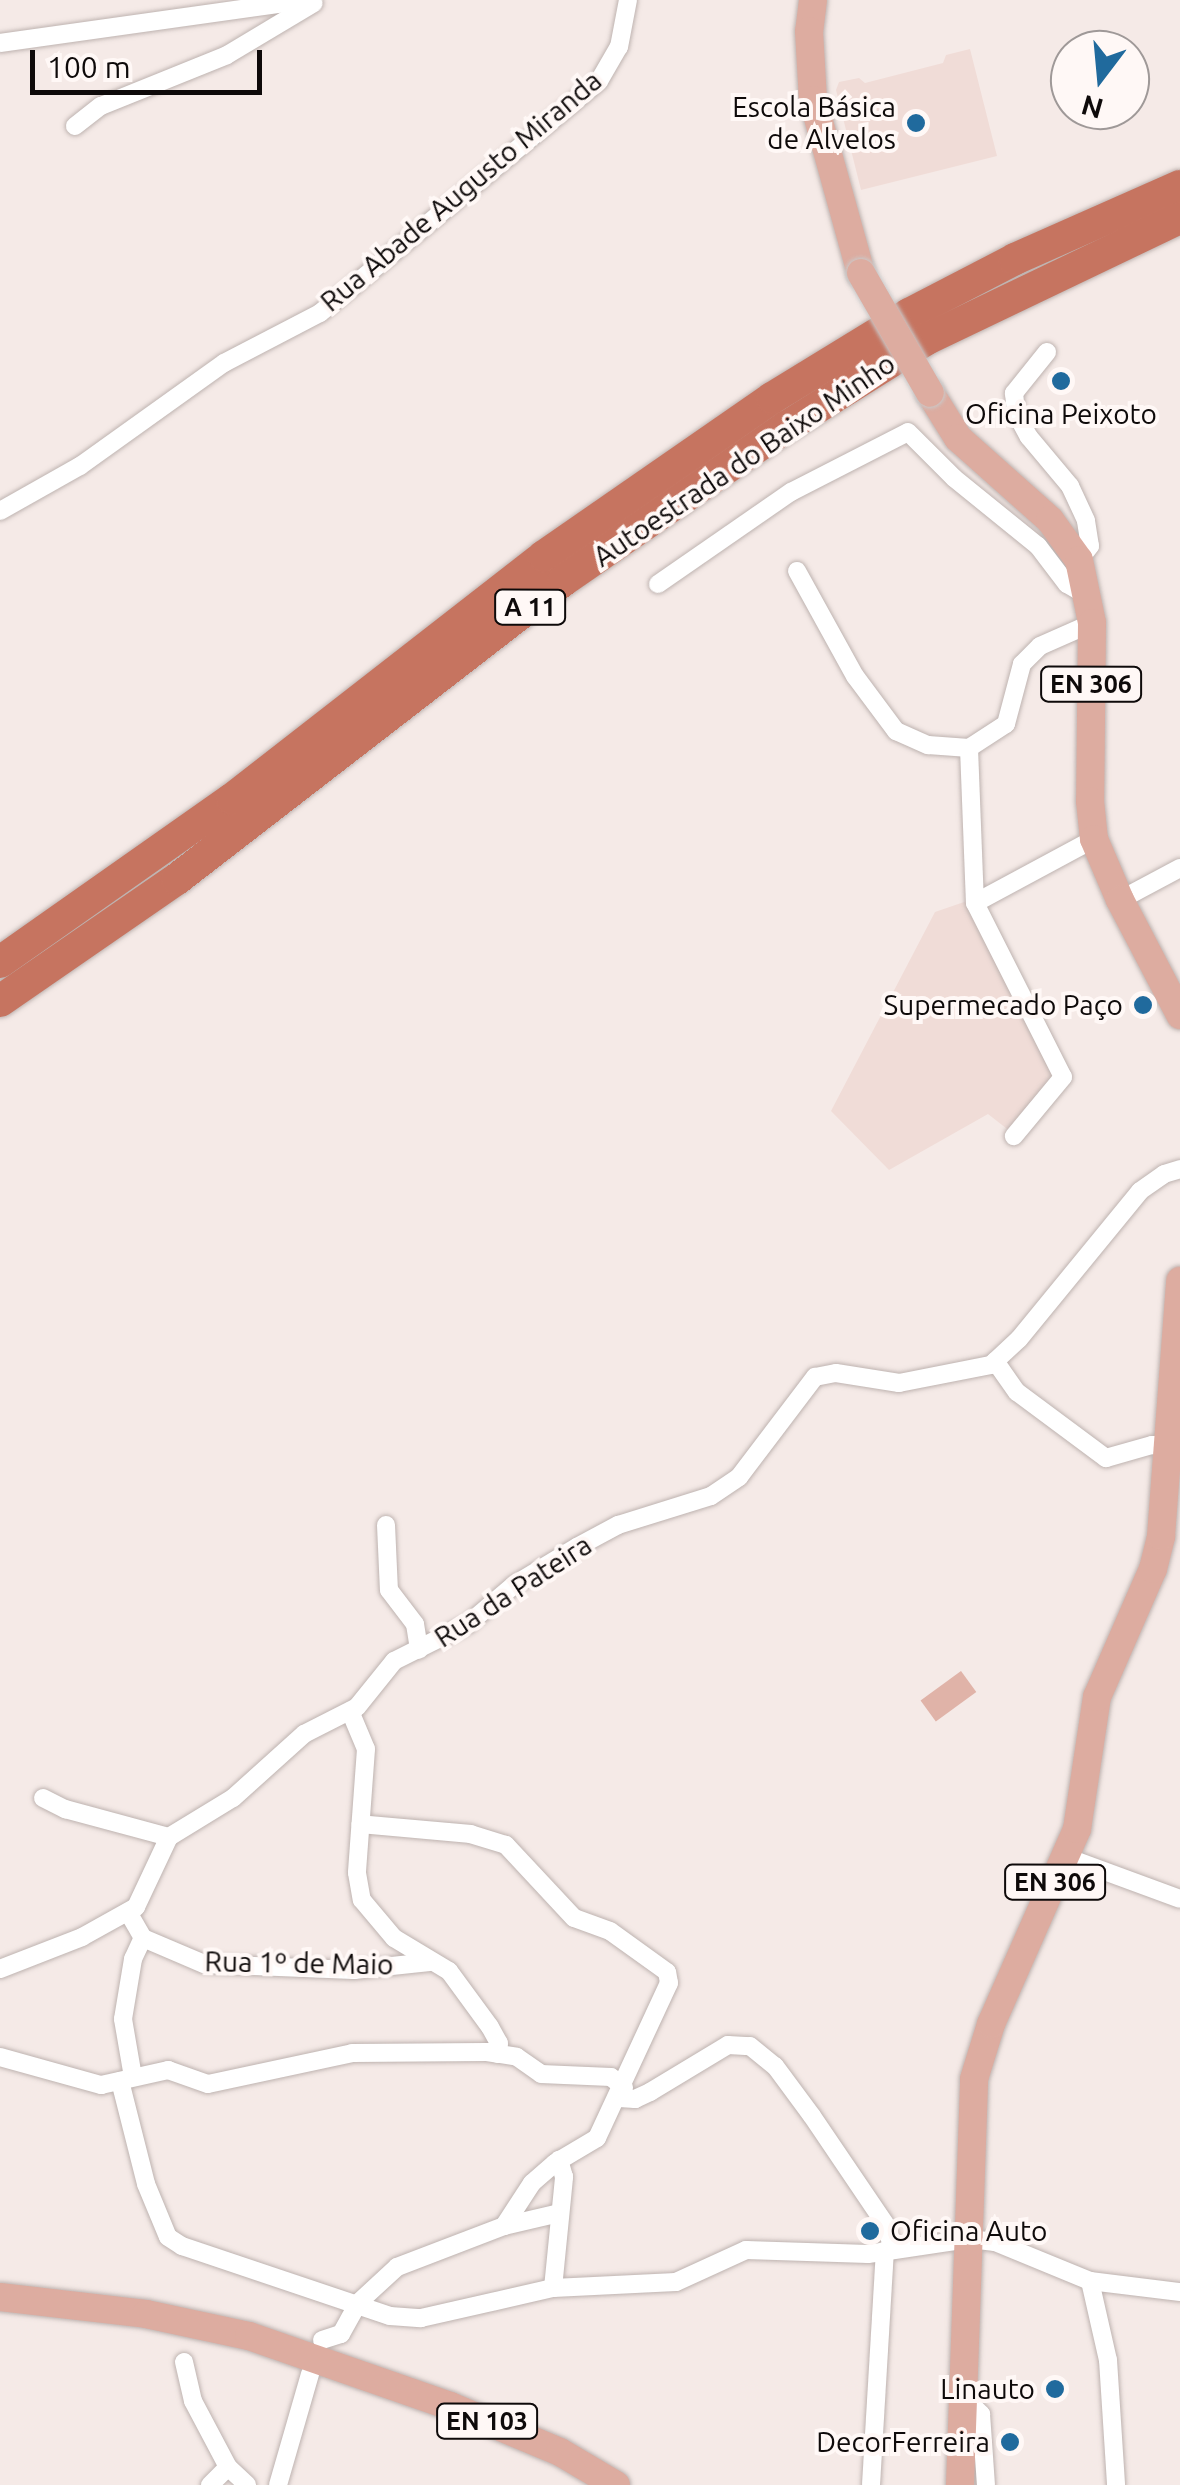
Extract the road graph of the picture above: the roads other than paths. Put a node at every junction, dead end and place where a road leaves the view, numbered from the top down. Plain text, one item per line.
1 (306, 0) edge
2 (318, 0) edge
3 (628, 0) edge
4 (813, 0) edge
5 (0, 43) edge
6 (74, 126) dead end
7 (1180, 186) edge
8 (1180, 218) edge
9 (1047, 352) dead end
10 (0, 512) edge
11 (1079, 560) junction
12 (797, 571) dead end
13 (658, 584) dead end
14 (1090, 610) junction
15 (969, 748) junction
16 (1094, 840) junction
17 (1180, 868) edge
18 (1120, 900) junction
19 (975, 903) junction
20 (0, 962) edge
21 (0, 1001) edge
22 (1180, 1015) edge
23 (1014, 1136) dead end
24 (1180, 1169) edge
25 (1180, 1282) edge
26 (995, 1361) junction
27 (1168, 1447) junction
28 (386, 1525) dead end
29 (418, 1650) junction
30 (350, 1711) junction
31 (43, 1798) dead end
32 (360, 1824) junction
33 (169, 1837) junction
34 (1066, 1858) junction
35 (1180, 1899) edge
36 (128, 1912) junction
37 (143, 1938) junction
38 (430, 1962) junction
39 (0, 1969) edge
40 (498, 2054) junction
41 (0, 2057) edge
42 (126, 2079) junction
43 (621, 2093) junction
44 (559, 2160) junction
45 (560, 2214) junction
46 (504, 2226) junction
47 (970, 2239) junction
48 (889, 2250) junction
49 (1090, 2281) junction
50 (553, 2288) junction
51 (1180, 2292) edge
52 (0, 2297) edge
53 (358, 2304) junction
54 (0, 2316) edge
55 (322, 2340) dead end
56 (184, 2362) dead end
57 (352, 2370) junction
58 (310, 2374) dead end
59 (965, 2398) junction
60 (228, 2467) junction
61 (210, 2485) edge
62 (247, 2485) edge
63 (278, 2485) edge
64 (616, 2485) edge
65 (870, 2485) edge
66 (960, 2485) edge
67 (986, 2485) edge
68 (1116, 2485) edge

1 - 5 street
2 - 6 street
3 - 10 street, Rua Abade Augusto Miranda
4 - 11 main road, EN 306, bridge
7 - 20 highway, Autoestrada do Baixo Minho / A 11
8 - 21 highway, Autoestrada do Baixo Minho / A 11
9 - 11 street
11 - 14 main road, EN 306
12 - 15 street
13 - 14 street
14 - 15 street
14 - 16 main road, EN 306
15 - 19 street
16 - 18 main road, EN 306
16 - 19 street
17 - 18 street
18 - 22 main road, EN 306
19 - 23 street
24 - 26 street
25 - 27 main road, EN 306
26 - 27 street
26 - 29 street, Rua da Pateira
27 - 34 main road, EN 306
28 - 29 street
29 - 30 street, Rua da Pateira
30 - 32 street
30 - 33 street, Rua da Pateira
31 - 33 street
32 - 38 street
32 - 43 street
33 - 36 street
34 - 35 street
34 - 47 main road, EN 306
36 - 37 street
36 - 39 street
37 - 38 street, Rua 1º de Maio
37 - 42 street
38 - 40 street
40 - 42 street
40 - 43 street
41 - 42 street
42 - 53 street
43 - 44 street
43 - 48 street
44 - 45 street
44 - 46 street
45 - 46 street
45 - 50 street
46 - 53 street
47 - 48 street
47 - 49 street
47 - 59 main road, EN 306
48 - 50 street
48 - 65 street
49 - 51 street
49 - 68 street
50 - 53 street
52 - 57 main road, EN 103
53 - 55 street
54 - 57 main road, EN 103
56 - 60 street
57 - 64 main road, EN 103
58 - 63 street
59 - 66 main road, EN 306
59 - 67 street
60 - 61 street
60 - 62 street

